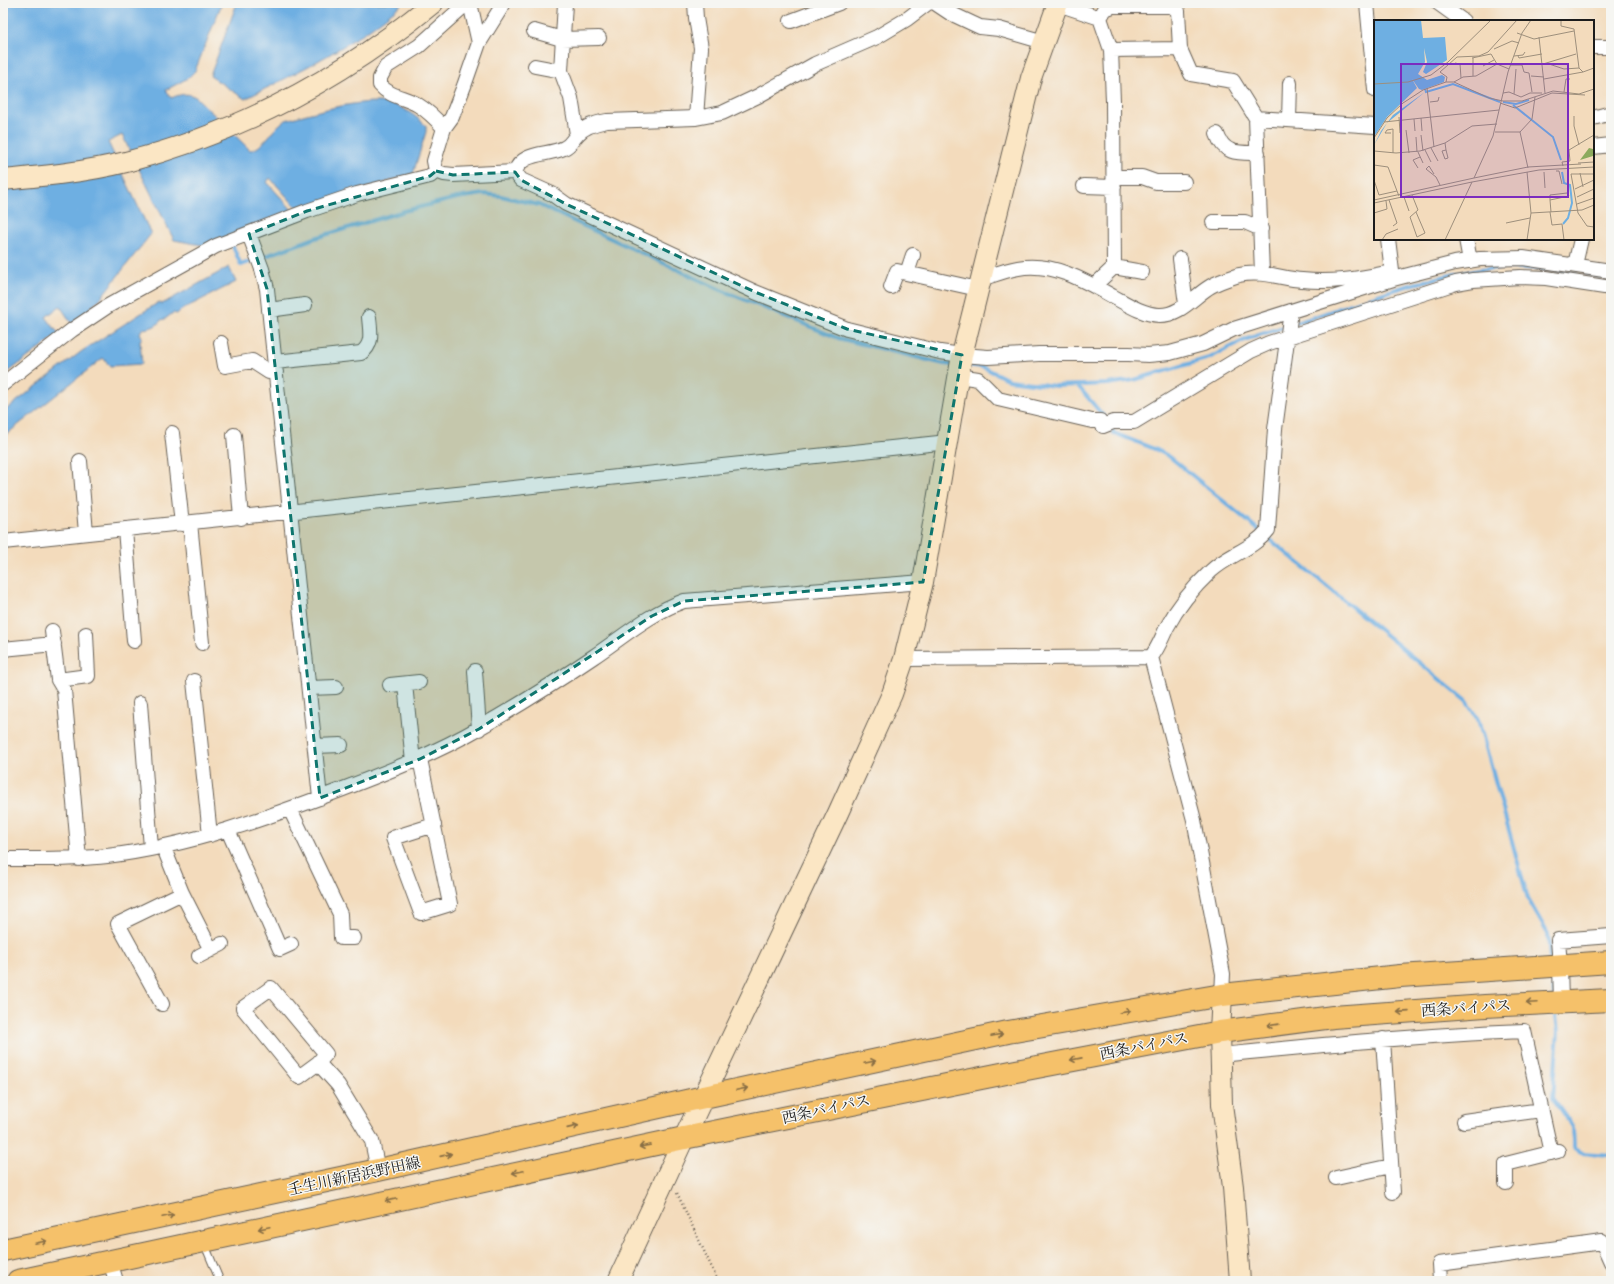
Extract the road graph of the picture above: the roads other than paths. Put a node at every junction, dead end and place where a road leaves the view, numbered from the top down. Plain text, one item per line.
1 (433, 3) edge
2 (469, 3) edge
3 (504, 3) edge
4 (565, 3) edge
5 (695, 3) edge
6 (839, 3) edge
7 (928, 3) edge
8 (935, 3) edge
9 (1058, 3) edge
10 (1367, 3) edge
11 (1438, 3) edge
12 (1100, 18) junction
13 (791, 20) dead end
14 (1462, 20) edge
15 (534, 31) dead end
16 (599, 38) dead end
17 (562, 39) junction
18 (1044, 42) junction
19 (479, 43) junction
20 (1594, 47) edge
21 (1611, 48) edge
22 (1180, 49) junction
23 (1111, 50) junction
24 (535, 66) dead end
25 (561, 71) junction
26 (1374, 79) edge
27 (1290, 83) dead end
28 (1611, 113) edge
29 (696, 118) junction
30 (1256, 118) junction
31 (1594, 118) edge
32 (1289, 120) junction
33 (1374, 126) edge
34 (444, 128) junction
35 (577, 134) junction
36 (1218, 134) dead end
37 (1611, 145) edge
38 (1594, 147) edge
39 (1258, 153) junction
40 (436, 171) junction
41 (515, 172) junction
42 (3, 180) edge
43 (1114, 182) junction
44 (1184, 182) dead end
45 (1084, 186) dead end
46 (1213, 222) dead end
47 (1261, 228) junction
48 (248, 234) junction
49 (1388, 240) edge
50 (1466, 240) edge
51 (1581, 240) edge
52 (913, 255) dead end
53 (1180, 259) dead end
54 (1470, 261) junction
55 (1575, 265) junction
56 (1114, 267) junction
57 (1611, 271) edge
58 (1142, 272) dead end
59 (907, 273) junction
60 (1262, 273) junction
61 (1393, 275) junction
62 (980, 284) junction
63 (1094, 286) junction
64 (891, 287) dead end
65 (1611, 288) edge
66 (1186, 304) junction
67 (305, 305) dead end
68 (269, 310) junction
69 (1291, 313) junction
70 (369, 317) dead end
71 (1288, 334) junction
72 (222, 343) dead end
73 (960, 365) junction
74 (276, 367) junction
75 (3, 384) edge
76 (172, 432) dead end
77 (234, 435) dead end
78 (948, 442) junction
79 (80, 461) dead end
80 (291, 512) junction
81 (240, 518) junction
82 (186, 523) junction
83 (125, 529) junction
84 (86, 533) junction
85 (3, 542) edge
86 (923, 582) junction
87 (86, 634) dead end
88 (134, 641) dead end
89 (202, 643) dead end
90 (3, 649) edge
91 (1151, 656) junction
92 (904, 659) junction
93 (475, 671) dead end
94 (58, 680) junction
95 (194, 681) dead end
96 (419, 682) dead end
97 (405, 684) junction
98 (390, 686) dead end
99 (336, 687) dead end
100 (309, 688) junction
101 (140, 703) dead end
102 (479, 729) junction
103 (341, 745) dead end
104 (315, 746) junction
105 (416, 760) junction
106 (320, 798) junction
107 (290, 809) junction
108 (434, 825) junction
109 (228, 830) junction
110 (210, 835) junction
111 (157, 847) junction
112 (3, 859) edge
113 (79, 859) junction
114 (182, 893) junction
115 (1611, 936) edge
116 (354, 938) dead end
117 (291, 944) dead end
118 (211, 950) dead end
119 (1611, 962) edge
120 (1560, 965) junction
121 (1222, 996) junction
122 (1607, 1001) edge
123 (1561, 1002) junction
124 (162, 1004) dead end
125 (1220, 1032) junction
126 (1383, 1039) junction
127 (1220, 1055) junction
128 (318, 1063) junction
129 (704, 1097) junction
130 (1541, 1110) junction
131 (1464, 1122) dead end
132 (684, 1138) junction
133 (1391, 1166) junction
134 (378, 1170) junction
135 (1336, 1178) dead end
136 (1506, 1183) dead end
137 (1393, 1192) dead end
138 (203, 1241) junction
139 (3, 1250) edge
140 (1611, 1262) edge
141 (113, 1271) edge
142 (27, 1280) edge
143 (220, 1281) edge
144 (618, 1281) edge
145 (1240, 1281) edge
146 (1440, 1281) edge

1 - 42 street
2 - 19 street
2 - 34 street
3 - 19 street
4 - 17 street
5 - 29 street
6 - 13 street
7 - 29 street
8 - 18 street
9 - 12 street
9 - 18 street
10 - 26 street
11 - 14 street
12 - 22 street
12 - 23 street
15 - 17 street
16 - 17 street
17 - 25 street
18 - 62 street
19 - 34 street
20 - 21 street
22 - 23 street
22 - 30 street
23 - 43 street
24 - 25 street
25 - 35 street
27 - 32 street
28 - 31 street
29 - 35 street
30 - 32 street
30 - 39 street
32 - 33 street
34 - 40 street
35 - 41 street
36 - 39 street
37 - 38 street
39 - 47 street
40 - 41 street
40 - 48 street
41 - 73 street
43 - 44 street
43 - 45 street
43 - 56 street
46 - 47 street
47 - 60 street
48 - 68 street
48 - 75 street
49 - 61 street
50 - 54 street
51 - 55 street
52 - 59 street
53 - 66 street
54 - 55 street
54 - 61 street
55 - 57 street
56 - 58 street
56 - 63 street
59 - 62 street
59 - 64 street
60 - 61 street
60 - 66 street
61 - 69 street
62 - 63 street
62 - 73 street
63 - 66 street
65 - 71 street
67 - 68 street
68 - 74 street
69 - 71 street
69 - 73 street
70 - 74 street
71 - 73 street
71 - 91 street
72 - 74 street
73 - 78 street
74 - 80 street
76 - 82 street
77 - 81 street
78 - 80 street
78 - 86 street
79 - 84 street
80 - 81 street
80 - 100 street
81 - 82 street
82 - 83 street
82 - 89 street
83 - 84 street
83 - 88 street
84 - 85 street
86 - 92 street
86 - 102 street
87 - 94 street
90 - 94 street
91 - 92 street
91 - 121 street
92 - 129 street
93 - 102 street
94 - 113 street
95 - 110 street
96 - 97 street
97 - 98 street
97 - 105 street
99 - 100 street
100 - 104 street
101 - 111 street
102 - 105 street
103 - 104 street
104 - 106 street
105 - 106 street
105 - 108 street
106 - 107 street
107 - 109 street
107 - 116 street
108 - 108 street
109 - 110 street
109 - 117 street
110 - 111 street
111 - 113 street
111 - 114 street
112 - 113 street
114 - 118 street
114 - 124 street
115 - 120 street
119 - 120 main road
120 - 121 main road
120 - 123 street
121 - 125 street
129 -> 121 main road
122 - 123 main road, 西条バイパス
123 -> 125 main road, 西条バイパス
125 - 127 street
125 -> 132 main road, 西条バイパス
126 - 127 street
126 - 130 street
126 - 133 street
127 - 145 street
128 - 128 street
128 - 134 street
129 - 132 street
134 -> 129 main road, 壬生川新居浜野田線
130 - 131 street
130 - 136 street
132 -> 138 main road, 壬生川新居浜野田線
132 - 144 street
133 - 135 street
133 - 137 street
139 -> 134 main road, 壬生川新居浜野田線
138 - 141 main road, 壬生川新居浜野田線
138 - 143 lane
140 - 146 street
141 - 142 main road, 壬生川新居浜野田線

